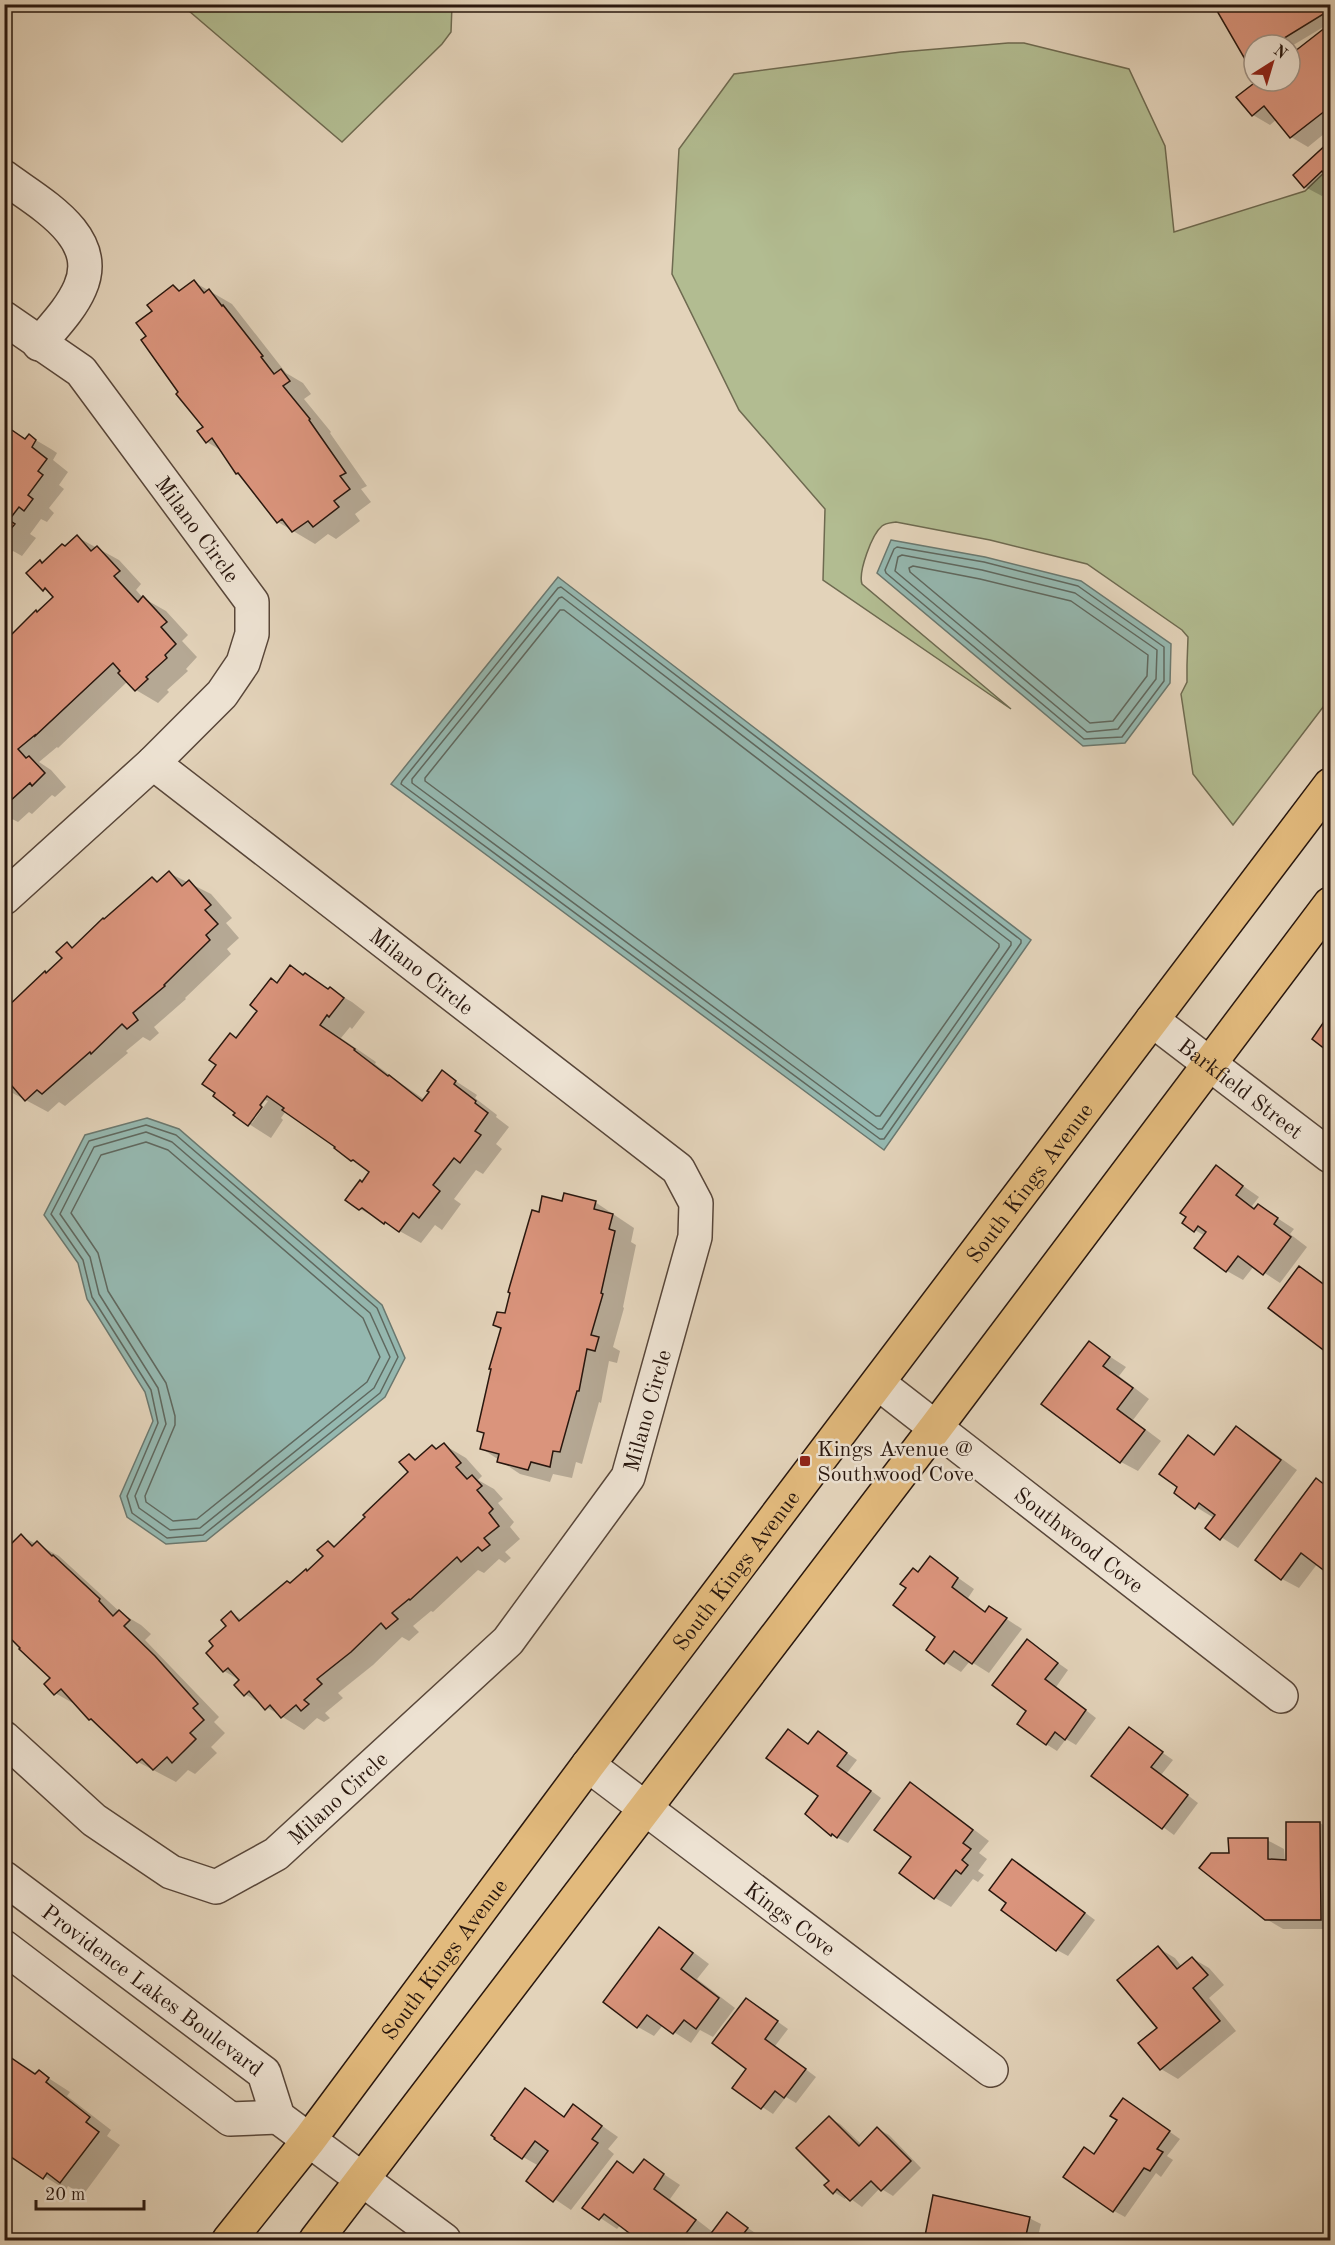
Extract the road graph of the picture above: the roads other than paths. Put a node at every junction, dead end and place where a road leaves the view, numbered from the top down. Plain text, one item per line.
1 (4, 177) edge
2 (4, 318) edge
3 (39, 344) junction
4 (153, 763) junction
5 (1330, 785) edge
6 (4, 898) edge
7 (1330, 904) edge
8 (1152, 1020) junction
9 (1209, 1065) junction
10 (1330, 1156) edge
11 (878, 1383) junction
12 (936, 1427) junction
13 (1281, 1696) dead end
14 (4, 1738) edge
15 (588, 1765) junction
16 (645, 1808) junction
17 (4, 1878) edge
18 (4, 1947) edge
19 (991, 2070) dead end
20 (278, 2117) junction
21 (309, 2140) junction
22 (363, 2180) junction
23 (229, 2241) edge
24 (316, 2241) edge
25 (444, 2241) edge

1 - 3 street
2 - 3 street, Milano Circle
3 - 4 street, Milano Circle
4 - 6 street, Milano Circle
4 - 14 street, Milano Circle
5 - 8 main road, South Kings Avenue
7 - 9 main road
8 - 9 street, Barkfield Street
8 - 11 main road, South Kings Avenue
9 - 10 street, Barkfield Street
9 - 12 main road
11 - 12 street, Southwood Cove
11 - 15 main road, South Kings Avenue
12 - 13 street, Southwood Cove
12 - 16 main road
15 - 16 street, Kings Cove
15 - 21 main road, South Kings Avenue
16 - 19 street, Kings Cove
16 - 22 main road
17 - 20 street, Providence Lakes Boulevard
18 - 20 street
20 - 21 street
21 - 22 street
21 - 23 main road, South Kings Avenue
22 - 24 main road
22 - 25 street

